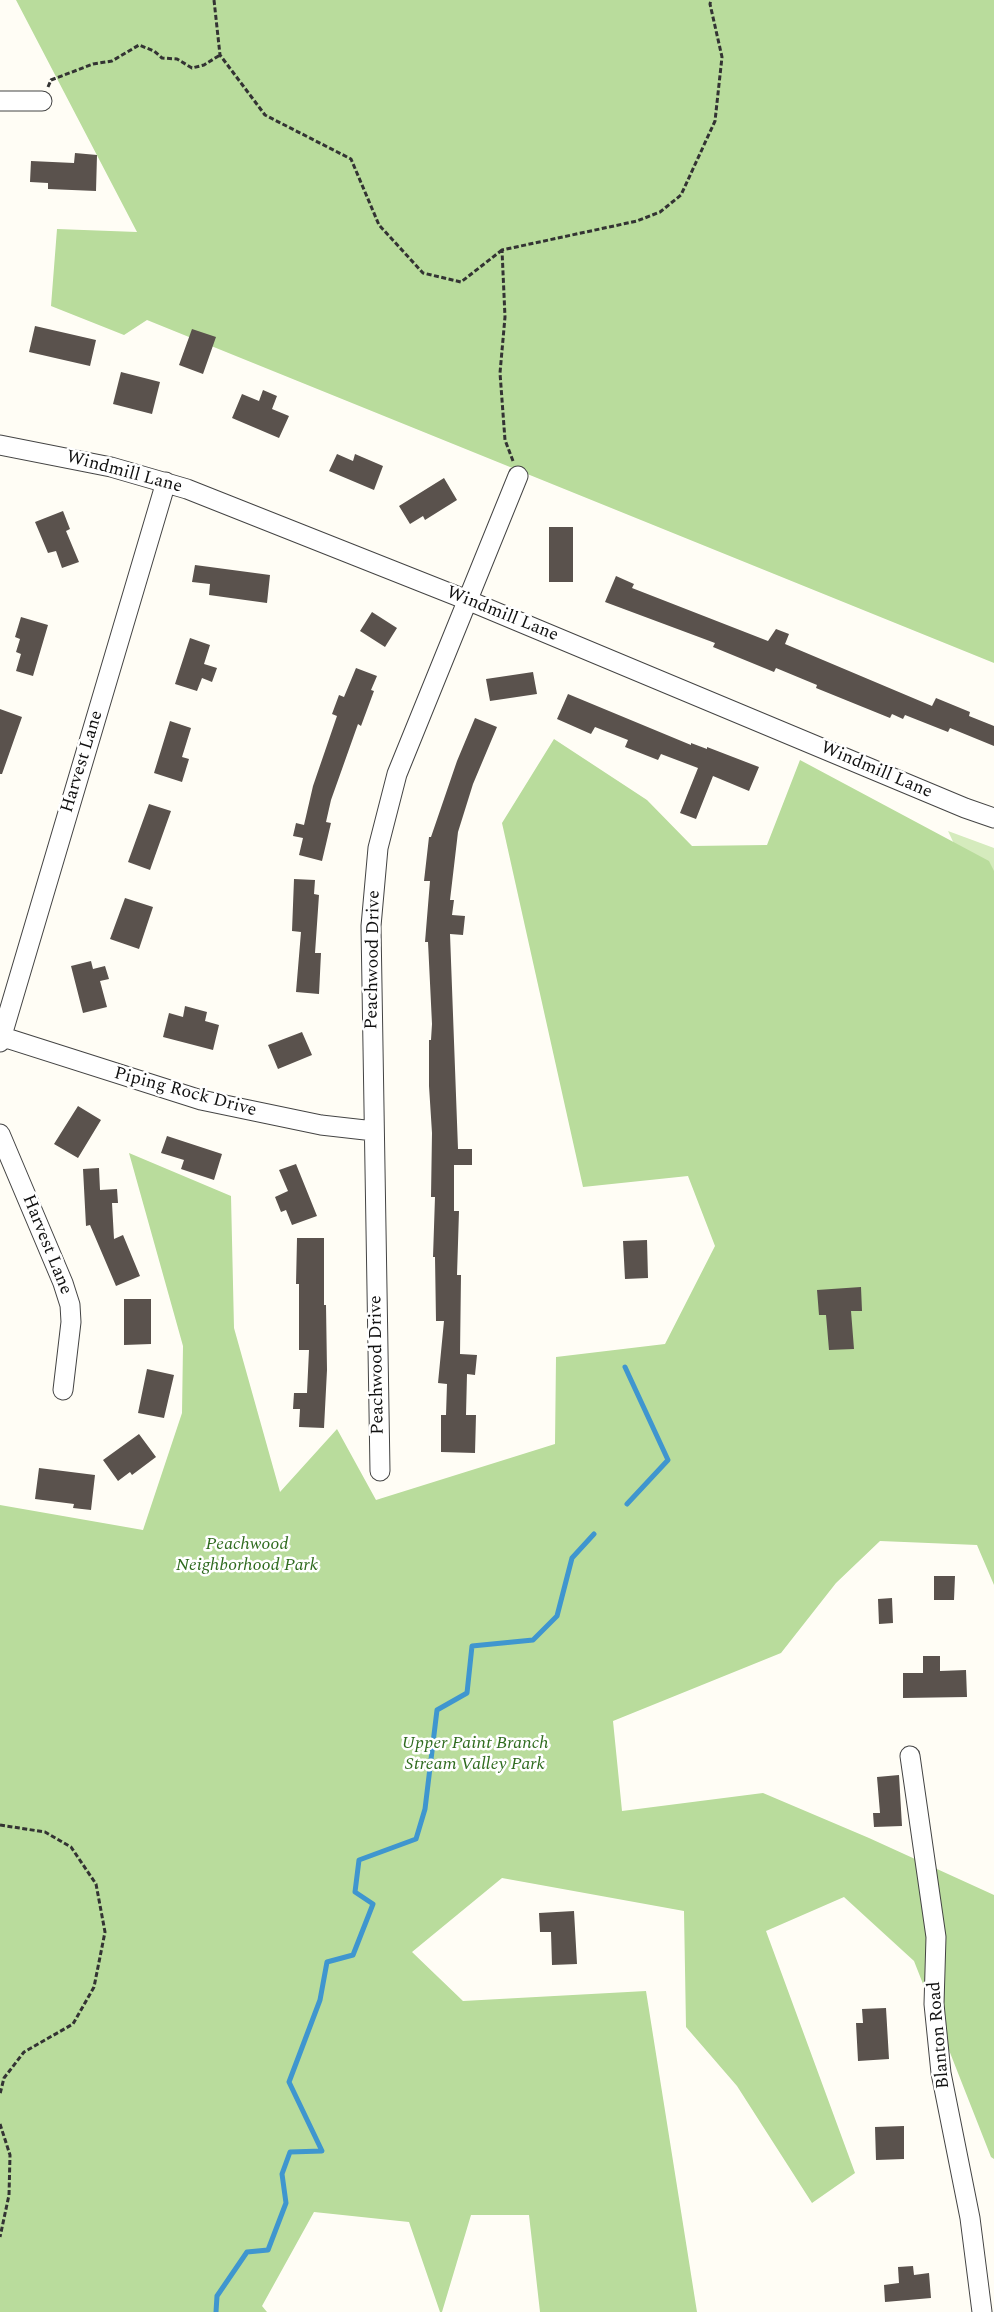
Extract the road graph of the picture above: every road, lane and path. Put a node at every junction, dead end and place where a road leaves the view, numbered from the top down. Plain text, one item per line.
1 (214, 0) edge
2 (711, 0) edge
3 (220, 55) junction
4 (0, 101) edge
5 (42, 101) joint
6 (502, 250) junction
7 (0, 445) edge
8 (518, 476) joint
9 (166, 482) junction
10 (467, 600) junction
11 (994, 818) edge
12 (0, 1038) edge
13 (374, 1131) junction
14 (0, 1134) edge
15 (63, 1390) dead end
16 (380, 1471) dead end
17 (910, 1756) dead end
18 (0, 1825) edge
19 (0, 2094) edge
20 (0, 2124) edge
21 (0, 2237) edge
22 (982, 2312) edge

1 - 3 path
2 - 6 path
3 - 5 path
3 - 6 path
4 - 5 street
6 - 8 path
7 - 9 street, Windmill Lane
8 - 10 street, Peachwood Drive
9 - 10 street, Windmill Lane
9 - 12 street, Harvest Lane
10 - 11 street, Windmill Lane
10 - 13 street, Peachwood Drive
12 - 13 street, Piping Rock Drive
13 - 16 street, Peachwood Drive
14 - 15 street, Harvest Lane
17 - 22 street, Blanton Road
18 - 19 path
20 - 21 path

